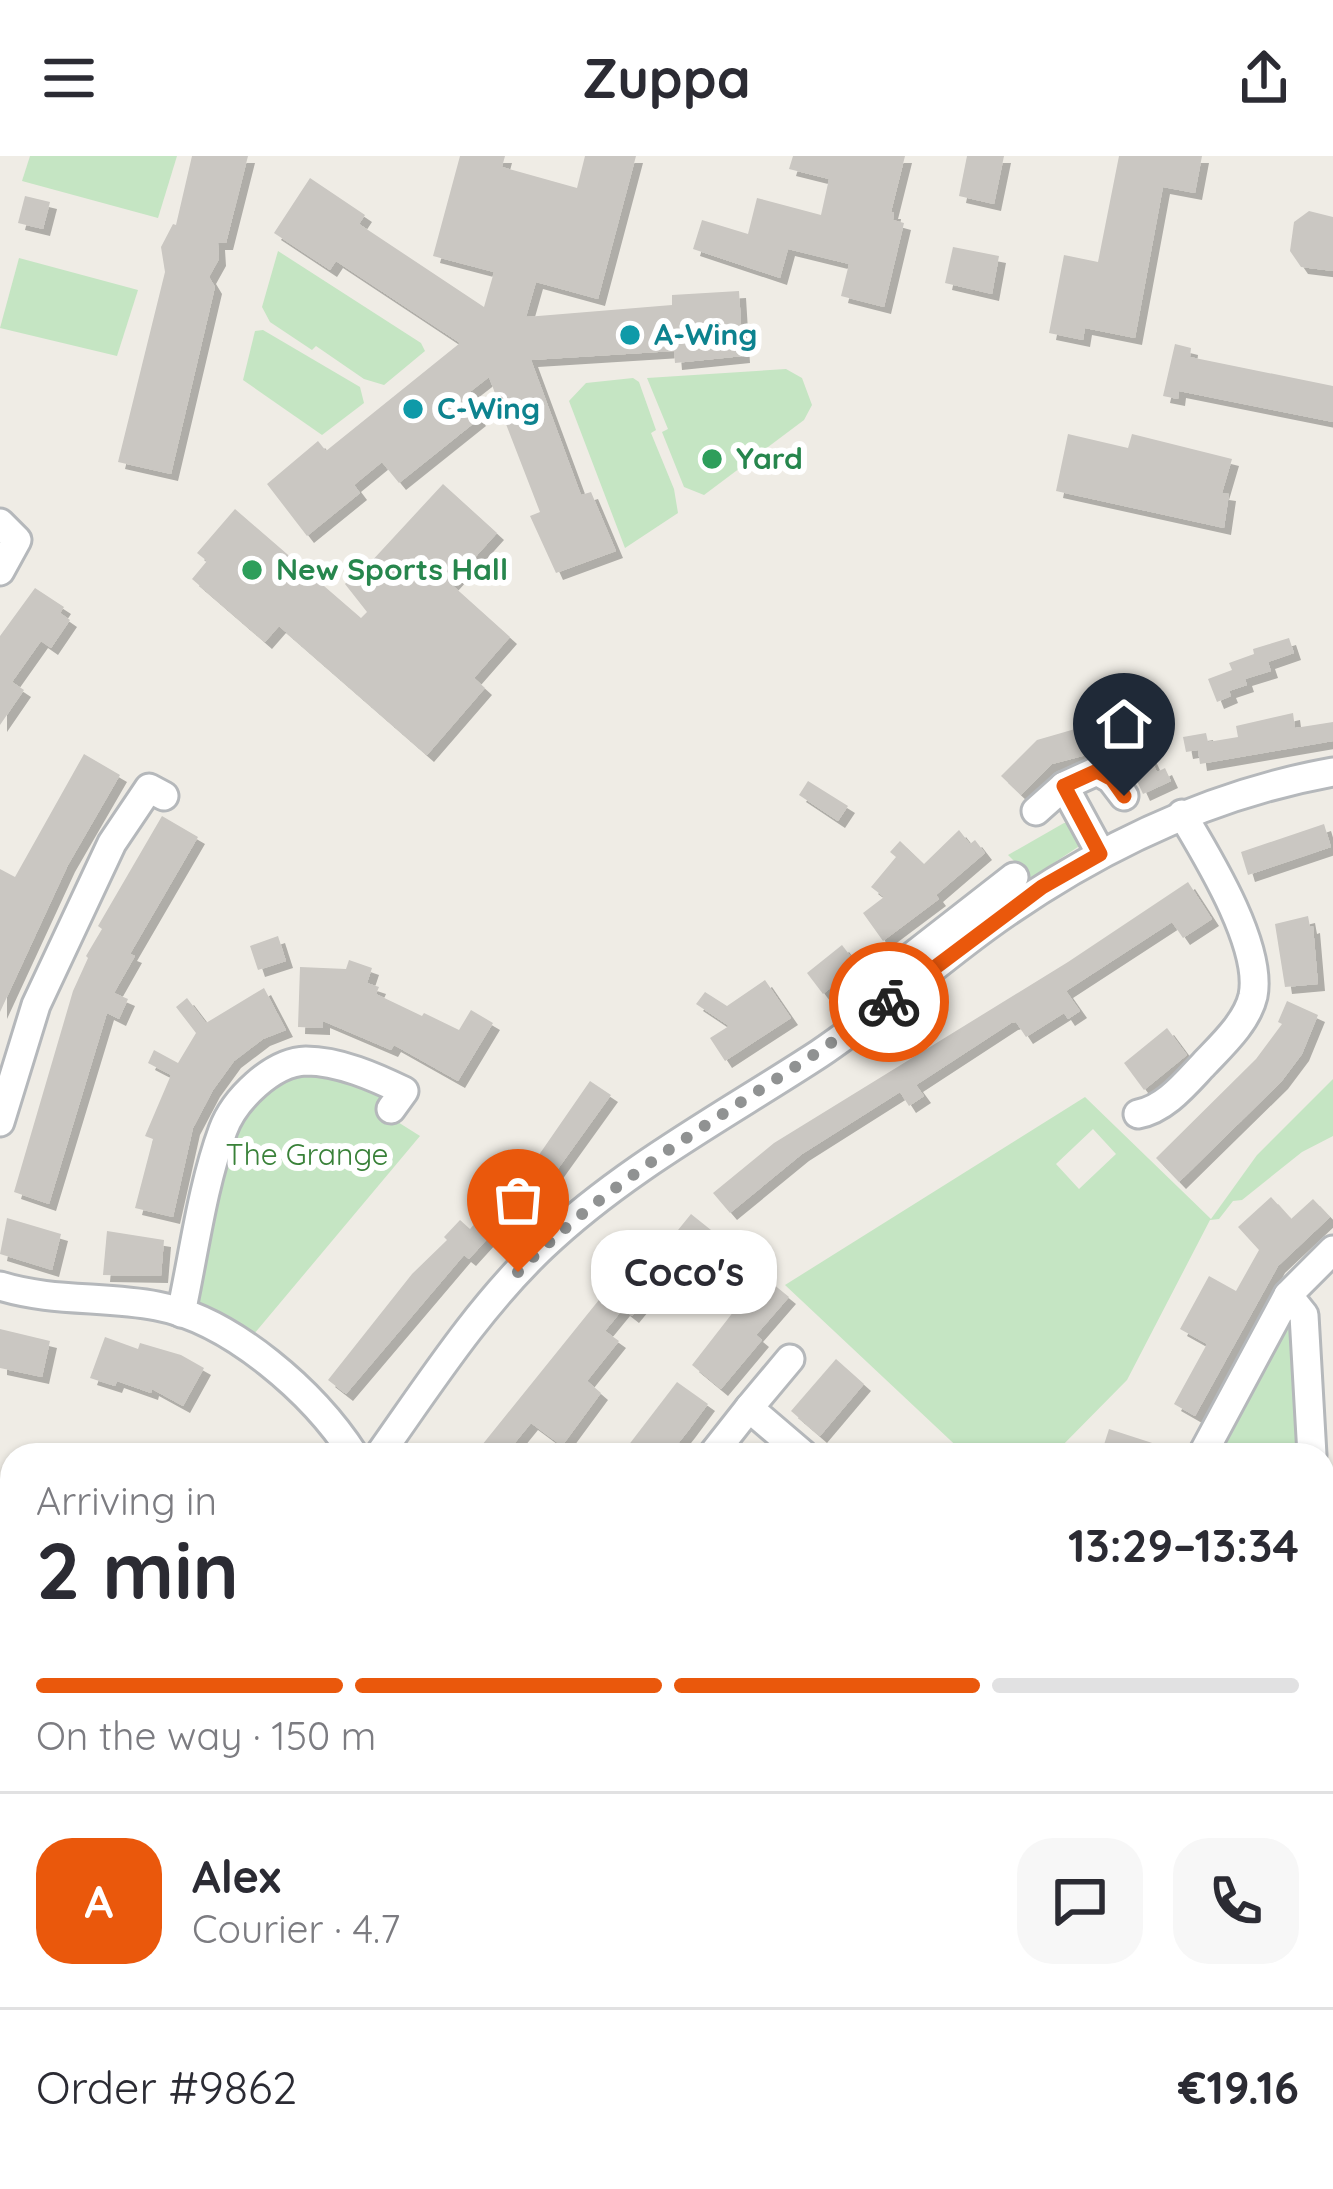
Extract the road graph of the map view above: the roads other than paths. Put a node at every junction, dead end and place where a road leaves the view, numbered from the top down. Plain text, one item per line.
1 (0, 523) edge
2 (0, 571) edge
3 (1333, 772) edge
4 (1064, 786) junction
5 (164, 796) dead end
6 (1124, 796) dead end
7 (1036, 811) dead end
8 (1182, 814) junction
9 (1100, 854) junction
10 (1014, 877) dead end
11 (961, 932) junction
12 (891, 974) dead end
13 (392, 1109) dead end
14 (1138, 1114) dead end
15 (0, 1122) edge
16 (1333, 1250) edge
17 (0, 1286) edge
18 (1288, 1295) junction
19 (181, 1313) junction
20 (790, 1359) dead end
21 (749, 1408) junction
22 (344, 1443) edge
23 (388, 1443) edge
24 (721, 1443) edge
25 (790, 1443) edge
26 (1208, 1443) edge
27 (1311, 1443) edge

1 - 2 street
3 - 8 street
4 - 6 street
4 - 7 street
4 - 9 street
5 - 15 street
8 - 9 street
8 - 14 street
9 - 11 street
10 - 11 street
11 - 12 street
11 - 23 street
13 - 19 street
16 - 18 street
17 - 19 street
18 - 26 street
18 - 27 street
19 - 22 street
20 - 21 street
21 - 24 street
21 - 25 street

